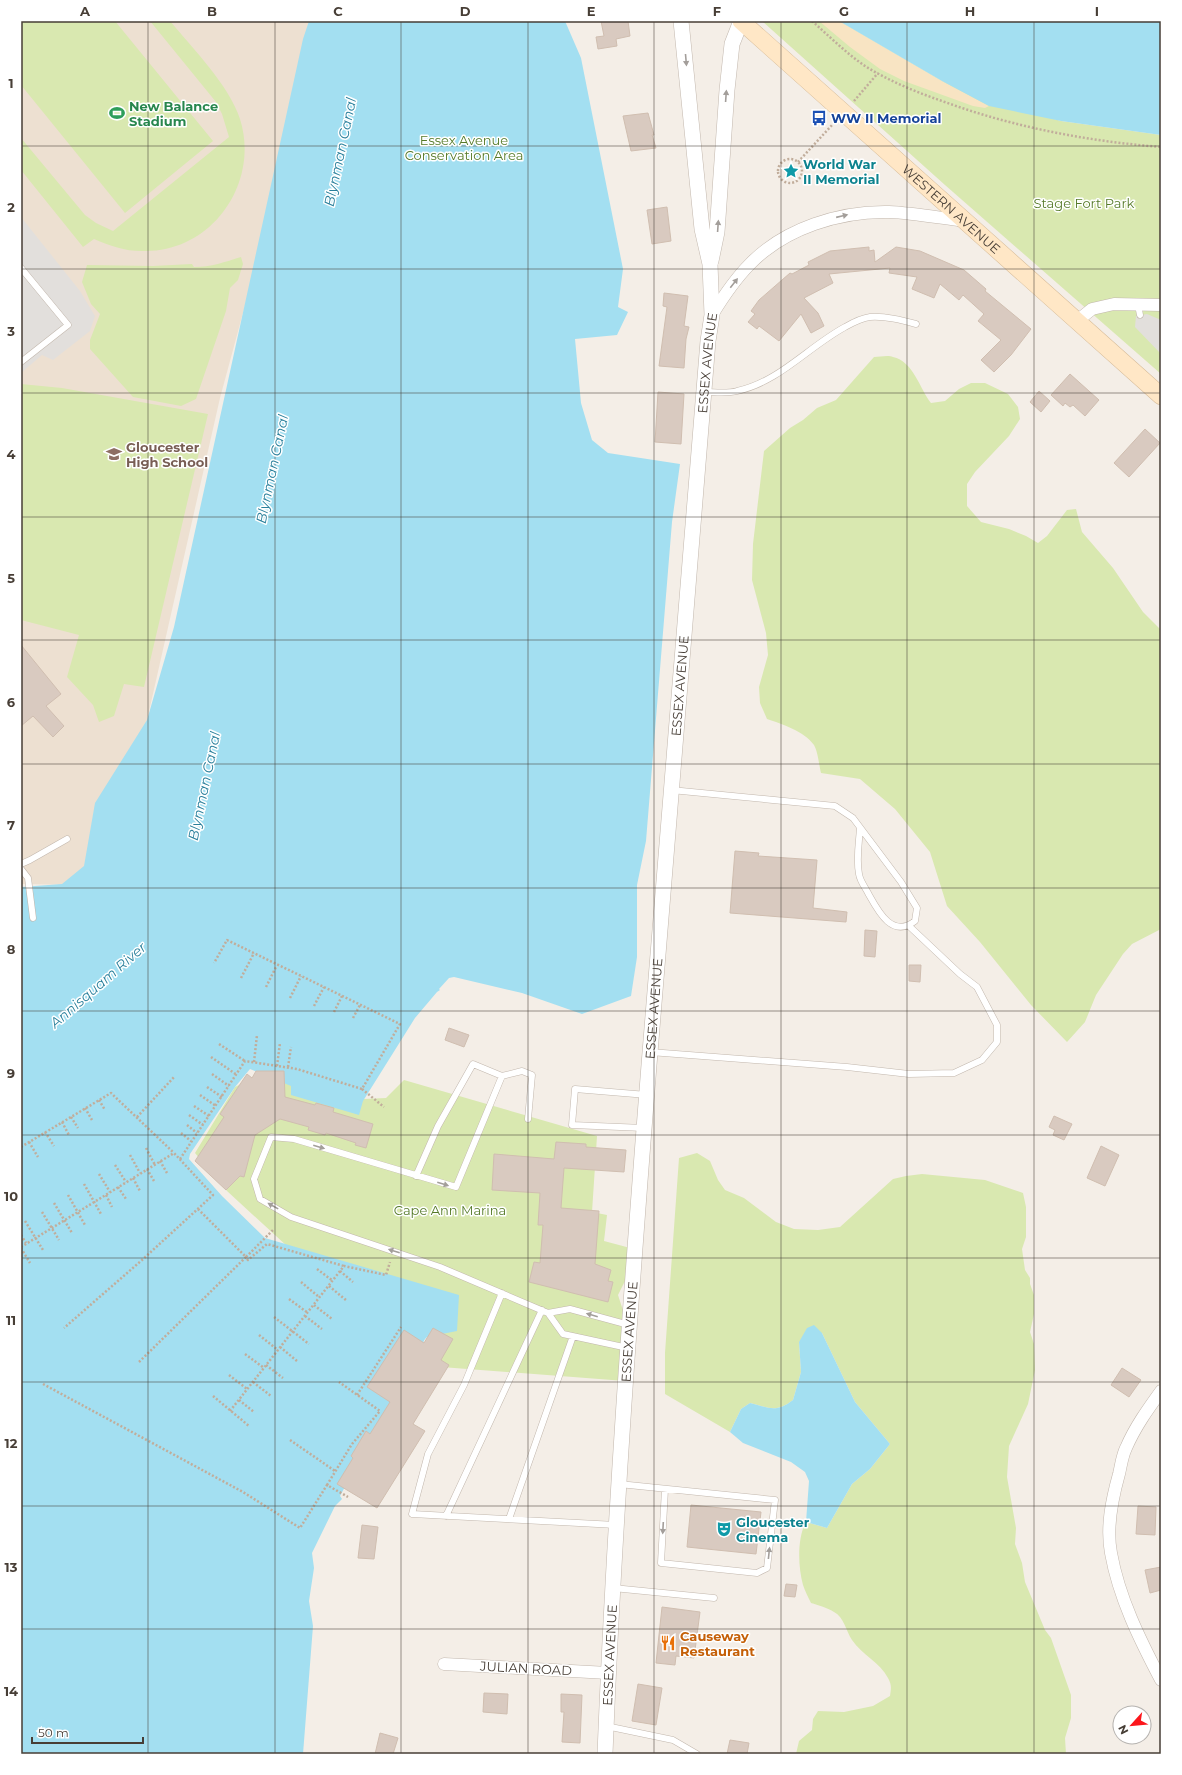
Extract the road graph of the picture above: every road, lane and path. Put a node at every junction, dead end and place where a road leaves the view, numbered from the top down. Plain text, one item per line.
1 (681, 21) edge
2 (741, 21) edge
3 (812, 21) edge
4 (878, 73) junction
5 (857, 98) dead end
6 (832, 125) dead end
7 (1161, 147) edge
8 (798, 162) junction
9 (965, 221) junction
10 (710, 264) junction
11 (21, 268) edge
12 (1161, 305) edge
13 (712, 315) junction
14 (1078, 321) junction
15 (916, 324) dead end
16 (21, 362) edge
17 (704, 392) junction
18 (1161, 396) edge
19 (671, 790) junction
20 (860, 828) junction
21 (67, 838) dead end
22 (21, 864) edge
23 (21, 869) edge
24 (33, 918) dead end
25 (909, 926) junction
26 (254, 953) junction
27 (214, 963) dead end
28 (276, 967) dead end
29 (301, 976) junction
30 (241, 978) dead end
31 (266, 987) dead end
32 (324, 987) junction
33 (342, 996) junction
34 (290, 998) dead end
35 (360, 1004) junction
36 (314, 1006) dead end
37 (334, 1012) dead end
38 (353, 1018) dead end
39 (256, 1035) dead end
40 (280, 1043) dead end
41 (219, 1044) dead end
42 (291, 1047) dead end
43 (650, 1052) junction
44 (211, 1057) dead end
45 (246, 1061) junction
46 (254, 1062) junction
47 (277, 1066) junction
48 (288, 1068) junction
49 (212, 1074) dead end
50 (236, 1075) junction
51 (175, 1076) dead end
52 (502, 1076) junction
53 (206, 1086) dead end
54 (229, 1086) junction
55 (362, 1089) junction
56 (200, 1095) dead end
57 (647, 1095) junction
58 (222, 1097) junction
59 (99, 1100) junction
60 (194, 1106) dead end
61 (216, 1106) junction
62 (384, 1106) dead end
63 (85, 1108) junction
64 (105, 1110) dead end
65 (189, 1115) dead end
66 (209, 1116) junction
67 (71, 1117) junction
68 (137, 1117) junction
69 (528, 1119) dead end
70 (92, 1120) dead end
71 (62, 1122) junction
72 (187, 1125) dead end
73 (204, 1126) dead end
74 (78, 1128) dead end
75 (644, 1128) junction
76 (45, 1132) junction
77 (181, 1133) dead end
78 (198, 1133) dead end
79 (69, 1135) dead end
80 (191, 1141) dead end
81 (29, 1142) junction
82 (54, 1146) dead end
83 (21, 1147) edge
84 (146, 1148) dead end
85 (174, 1153) junction
86 (130, 1155) dead end
87 (38, 1157) dead end
88 (180, 1159) junction
89 (160, 1161) junction
90 (116, 1165) dead end
91 (155, 1165) junction
92 (147, 1170) junction
93 (140, 1173) junction
94 (167, 1173) dead end
95 (99, 1174) dead end
96 (416, 1176) junction
97 (133, 1178) junction
98 (154, 1181) dead end
99 (126, 1182) junction
100 (84, 1184) dead end
101 (118, 1187) junction
102 (140, 1191) dead end
103 (110, 1192) junction
104 (68, 1195) dead end
105 (106, 1195) junction
106 (126, 1199) dead end
107 (94, 1202) junction
108 (54, 1203) dead end
109 (112, 1207) dead end
110 (198, 1209) junction
111 (42, 1212) dead end
112 (78, 1212) junction
113 (101, 1214) dead end
114 (64, 1220) junction
115 (25, 1221) dead end
116 (86, 1224) dead end
117 (52, 1228) junction
118 (272, 1230) dead end
119 (72, 1233) dead end
120 (21, 1235) edge
121 (35, 1238) junction
122 (59, 1240) dead end
123 (26, 1244) junction
124 (21, 1248) edge
125 (43, 1250) dead end
126 (246, 1258) junction
127 (390, 1262) dead end
128 (30, 1263) dead end
129 (344, 1266) junction
130 (317, 1269) dead end
131 (340, 1271) junction
132 (333, 1281) junction
133 (301, 1282) dead end
134 (353, 1282) dead end
135 (329, 1286) junction
136 (502, 1293) junction
137 (320, 1297) junction
138 (289, 1299) dead end
139 (347, 1301) dead end
140 (314, 1305) junction
141 (545, 1312) junction
142 (308, 1313) junction
143 (274, 1316) dead end
144 (305, 1316) junction
145 (332, 1319) dead end
146 (630, 1326) junction
147 (401, 1327) dead end
148 (64, 1328) dead end
149 (322, 1329) dead end
150 (293, 1331) junction
151 (259, 1336) dead end
152 (572, 1336) junction
153 (309, 1344) dead end
154 (280, 1347) junction
155 (628, 1348) junction
156 (278, 1350) junction
157 (245, 1354) dead end
158 (297, 1361) dead end
159 (139, 1362) dead end
160 (266, 1365) junction
161 (264, 1368) junction
162 (229, 1375) dead end
163 (282, 1378) dead end
164 (253, 1382) junction
165 (339, 1382) dead end
166 (43, 1384) dead end
167 (247, 1389) junction
168 (1161, 1391) edge
169 (357, 1395) junction
170 (213, 1396) dead end
171 (270, 1396) dead end
172 (239, 1400) junction
173 (230, 1411) junction
174 (254, 1412) dead end
175 (249, 1426) dead end
176 (290, 1440) dead end
177 (335, 1471) junction
178 (618, 1484) junction
179 (327, 1486) junction
180 (665, 1489) junction
181 (348, 1497) dead end
182 (446, 1516) junction
183 (509, 1519) junction
184 (616, 1525) junction
185 (611, 1588) junction
186 (714, 1598) dead end
187 (444, 1664) dead end
188 (608, 1673) junction
189 (1161, 1680) edge
190 (606, 1726) junction
191 (605, 1754) edge
192 (696, 1754) edge

1 -> 10 street, ESSEX AVENUE
2 - 9 main road, WESTERN AVENUE
10 -> 2 street, ESSEX AVENUE
3 - 4 path
4 - 5 path
4 - 7 path
6 - 8 path
8 - 8 path
13 -> 9 street
9 - 14 main road, WESTERN AVENUE
10 - 13 street, ESSEX AVENUE
11 - 16 lane
12 - 14 street
13 - 17 street, ESSEX AVENUE
14 - 18 main road, WESTERN AVENUE
15 - 17 lane
17 - 19 street, ESSEX AVENUE
19 - 20 lane
19 - 43 street, ESSEX AVENUE
20 - 25 lane
20 - 25 lane
21 - 22 lane
23 - 24 lane
25 - 43 lane
26 - 27 path
26 - 29 path
26 - 30 path
28 - 31 path
29 - 32 path
29 - 34 path
32 - 33 path
32 - 36 path
33 - 35 path
33 - 37 path
35 - 38 path
35 - 55 path
39 - 46 path
40 - 47 path
41 - 45 path
42 - 48 path
43 - 57 street, ESSEX AVENUE
44 - 50 path
45 - 46 path
45 - 50 path
46 - 47 path
47 - 48 path
48 - 55 path
49 - 54 path
50 - 54 path
51 - 68 path
52 - 69 lane
52 - 96 lane
96 -> 52 lane
53 - 58 path
54 - 58 path
55 - 62 path
56 - 61 path
57 - 75 street, ESSEX AVENUE
57 - 75 lane
58 - 61 path
59 - 63 path
59 - 64 path
59 - 68 path
60 - 66 path
61 - 66 path
63 - 67 path
63 - 70 path
65 - 73 path
66 - 88 path
67 - 71 path
67 - 74 path
68 - 85 path
71 - 76 path
71 - 79 path
72 - 78 path
75 - 146 street, ESSEX AVENUE
76 - 81 path
76 - 82 path
77 - 80 path
81 - 83 path
81 - 87 path
84 - 91 path
85 - 88 path
85 - 89 path
86 - 93 path
88 - 110 path
89 - 91 path
89 - 94 path
90 - 99 path
91 - 92 path
92 - 93 path
92 - 98 path
93 - 97 path
95 - 103 path
136 -> 96 lane
97 - 99 path
97 - 102 path
99 - 101 path
100 - 107 path
101 - 103 path
101 - 106 path
103 - 105 path
104 - 112 path
105 - 107 path
105 - 109 path
107 - 112 path
107 - 113 path
108 - 114 path
110 - 126 path
110 - 148 path
111 - 117 path
112 - 114 path
112 - 116 path
114 - 117 path
114 - 119 path
115 - 121 path
117 - 121 path
117 - 122 path
118 - 126 path
120 - 123 path
121 - 123 path
121 - 125 path
123 - 124 path
124 - 128 path
126 - 129 path
126 - 159 path
127 - 129 path
129 - 131 path
130 - 132 path
131 - 132 path
131 - 134 path
132 - 135 path
133 - 137 path
135 - 137 path
135 - 139 path
136 - 141 lane
136 - 182 lane
137 - 140 path
138 - 142 path
140 - 142 path
140 - 145 path
146 -> 141 lane
141 - 152 lane
141 - 182 lane
142 - 144 path
143 - 150 path
144 - 149 path
144 - 150 path
146 - 155 street, ESSEX AVENUE
147 - 169 path
150 - 153 path
150 - 154 path
151 - 156 path
152 - 155 lane
152 - 183 lane
154 - 156 path
154 - 158 path
155 - 178 street, ESSEX AVENUE
156 - 160 path
157 - 161 path
160 - 161 path
160 - 163 path
161 - 164 path
162 - 167 path
164 - 167 path
164 - 171 path
165 - 169 path
166 - 179 path
167 - 172 path
168 - 189 street
169 - 177 path
170 - 173 path
172 - 173 path
172 - 174 path
173 - 175 path
176 - 177 path
177 - 179 path
178 - 180 lane
178 - 184 street, ESSEX AVENUE
179 - 181 path
180 -> 180 lane
182 - 183 lane
183 - 184 lane
184 - 185 street, ESSEX AVENUE
185 - 186 lane
185 - 188 street, ESSEX AVENUE
187 - 188 street, JULIAN ROAD
188 - 190 street, ESSEX AVENUE
190 - 191 street, ESSEX AVENUE
190 - 192 lane

